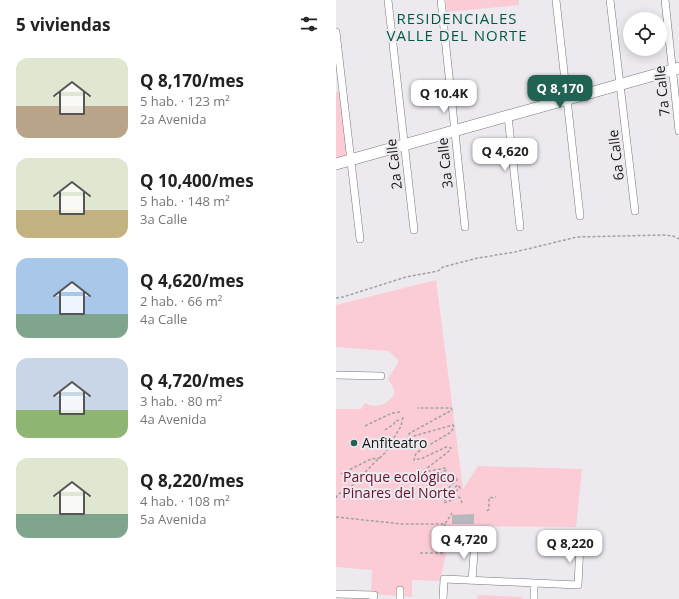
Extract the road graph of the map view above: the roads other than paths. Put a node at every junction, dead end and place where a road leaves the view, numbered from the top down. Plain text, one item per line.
1 (388, 0) edge
2 (441, 0) edge
3 (556, 0) edge
4 (610, 0) edge
5 (665, 0) edge
6 (336, 32) edge
7 (676, 69) edge
8 (621, 85) junction
9 (568, 100) junction
10 (508, 116) junction
11 (455, 130) junction
12 (679, 131) edge
13 (405, 146) junction
14 (351, 160) junction
15 (336, 164) edge
16 (635, 211) dead end
17 (580, 216) dead end
18 (520, 226) dead end
19 (465, 227) dead end
20 (414, 230) dead end
21 (360, 239) dead end
22 (336, 375) edge
23 (381, 376) dead end
24 (475, 540) dead end
25 (580, 544) dead end
26 (472, 580) junction
27 (534, 583) junction
28 (400, 590) dead end
29 (336, 594) edge
30 (373, 599) edge
31 (400, 599) edge
32 (444, 599) edge
33 (534, 599) edge

1 - 13 street, 2a Calle
2 - 11 street, 3a Calle
3 - 9 street
4 - 8 street, 6a Calle
5 - 7 street, 7a Calle
6 - 14 street
7 - 8 street
7 - 12 street, 7a Calle
8 - 9 street
8 - 16 street, 6a Calle
9 - 10 street
9 - 17 street
10 - 11 street
10 - 18 street
11 - 13 street
11 - 19 street, 3a Calle
13 - 14 street
13 - 20 street, 2a Calle
14 - 15 street
14 - 21 street
22 - 23 street
24 - 26 street
25 - 27 street
26 - 27 street
26 - 32 street
27 - 33 street
28 - 31 street
29 - 30 street

